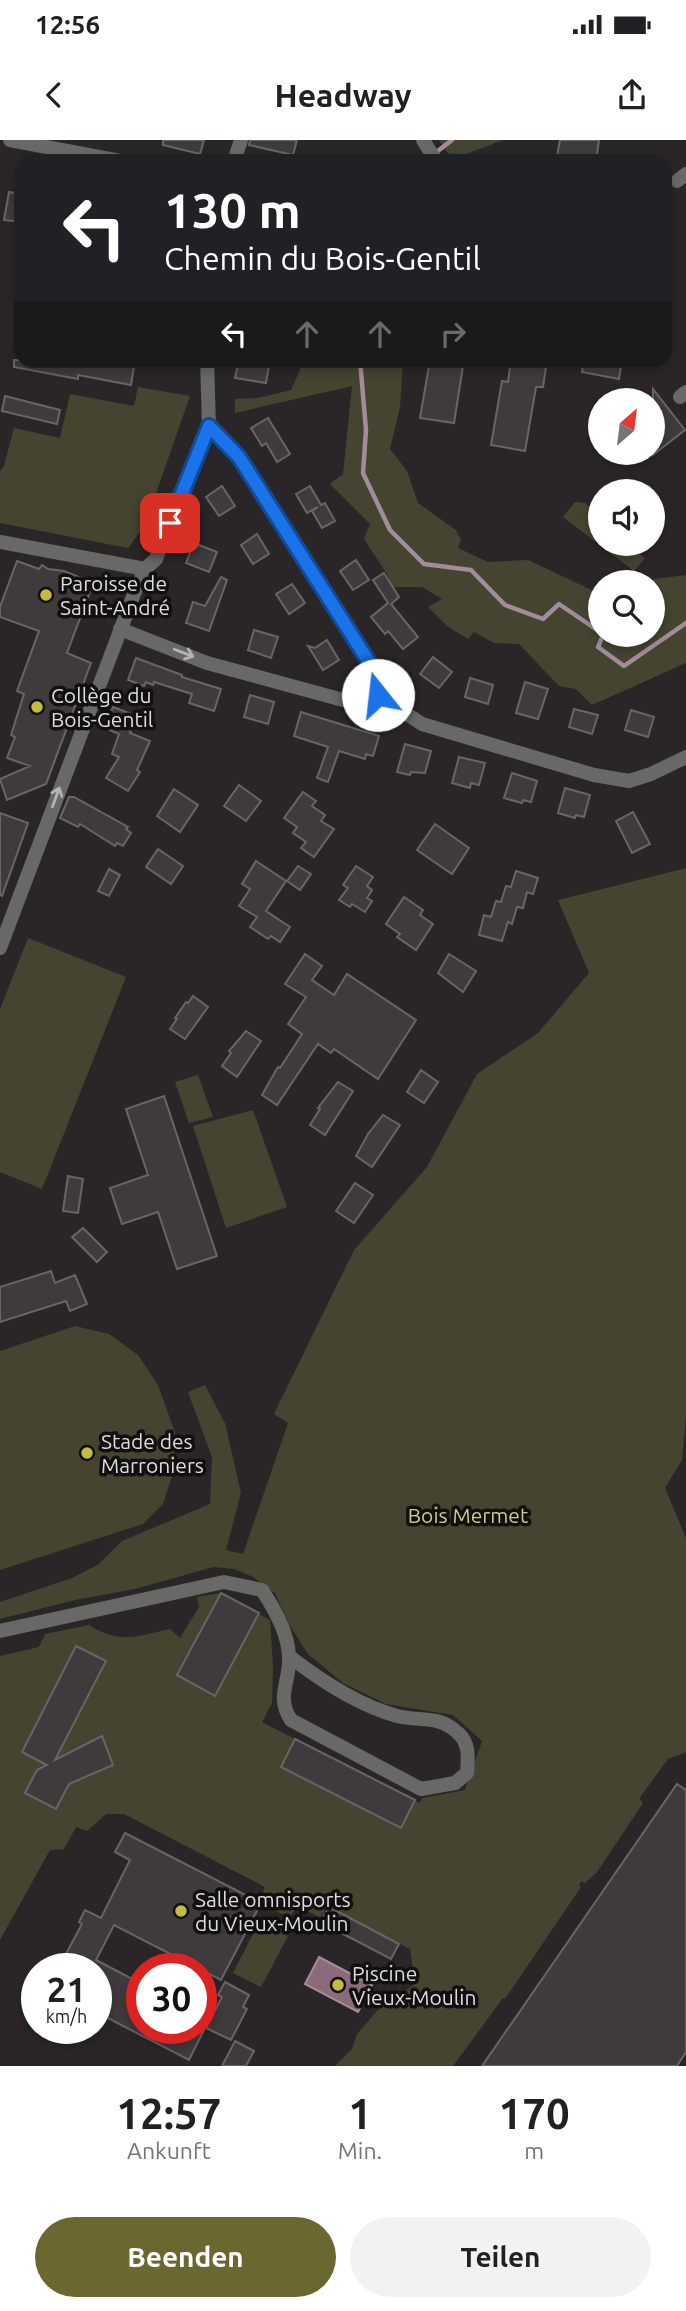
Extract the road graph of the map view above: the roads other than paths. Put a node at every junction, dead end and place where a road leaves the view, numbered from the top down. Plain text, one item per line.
1 (10, 140) edge
2 (83, 154) edge
3 (207, 368) edge
4 (209, 426) junction
5 (0, 542) edge
6 (145, 569) junction
7 (120, 629) junction
8 (378, 695) junction
9 (686, 757) edge
10 (0, 948) edge
11 (0, 1631) edge
12 (289, 1656) junction

1 - 2 street
3 - 4 street
4 - 6 street
4 - 8 street
5 - 6 street
6 - 7 street
7 -> 8 street
10 -> 7 street
8 - 9 street
11 - 12 street
12 - 12 street

